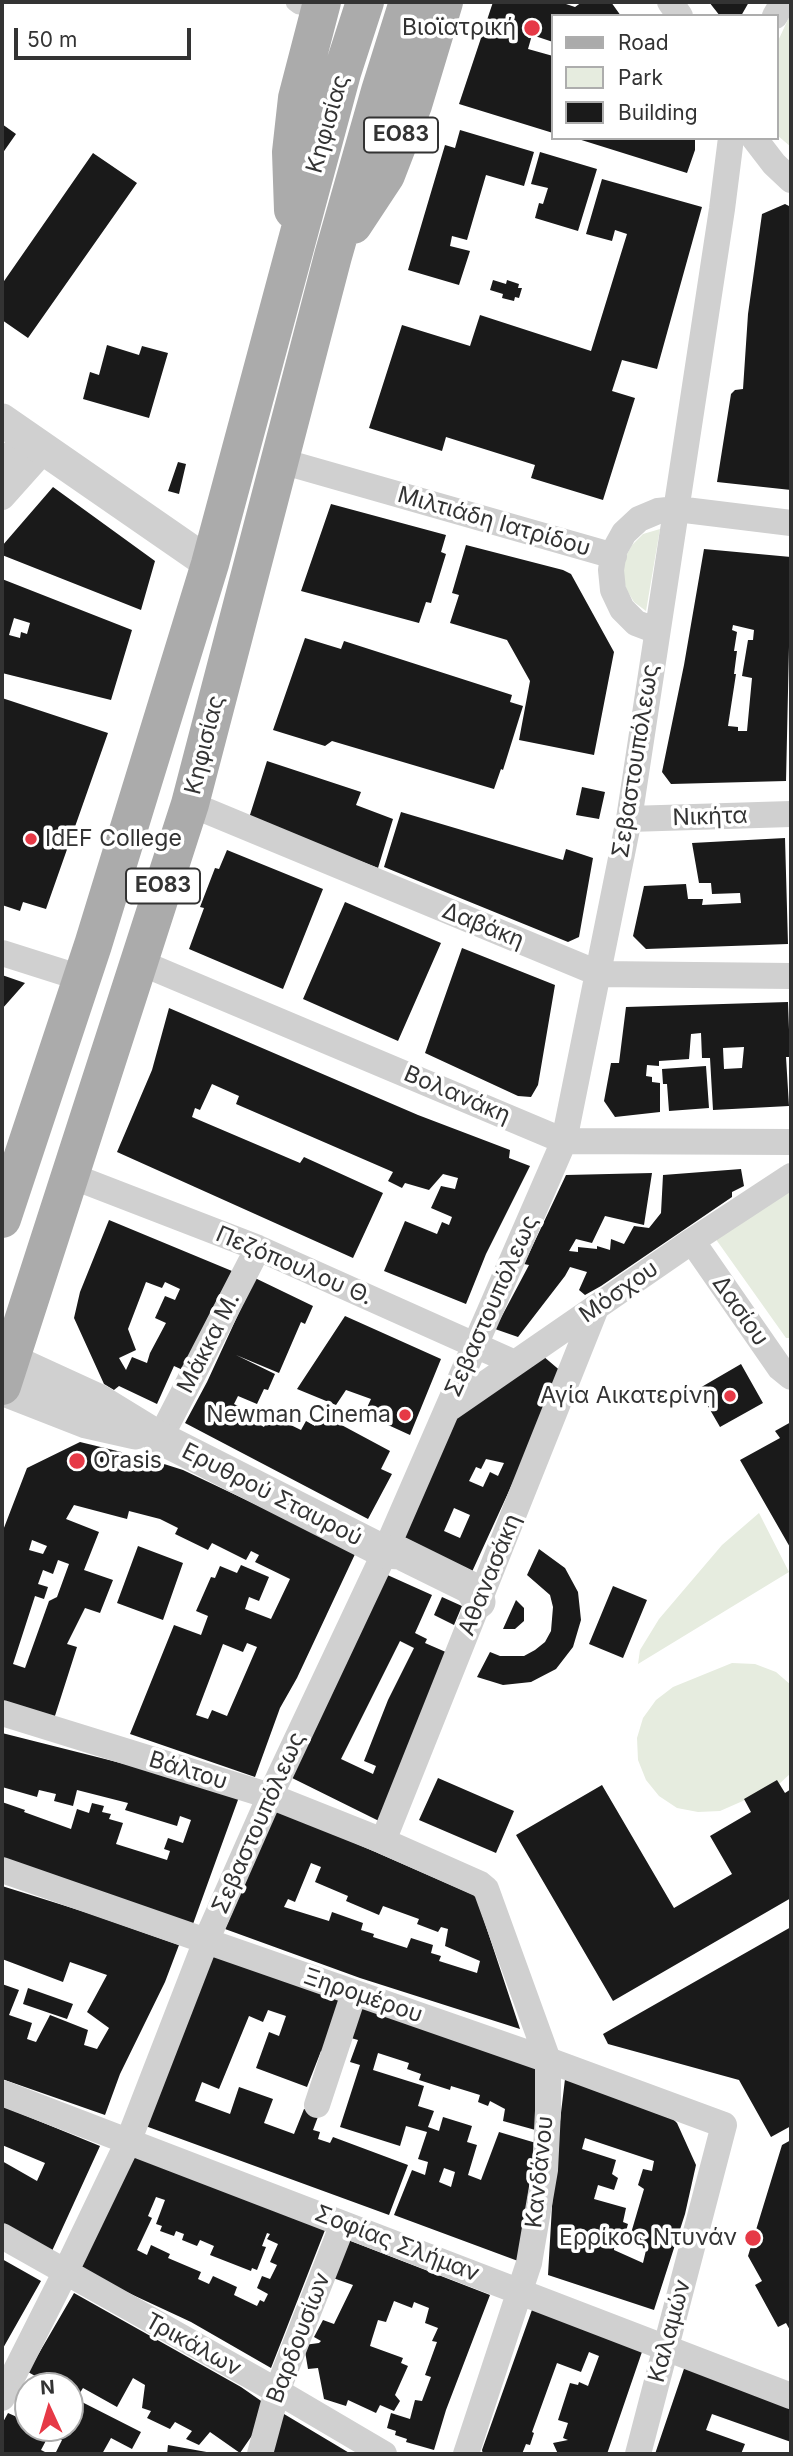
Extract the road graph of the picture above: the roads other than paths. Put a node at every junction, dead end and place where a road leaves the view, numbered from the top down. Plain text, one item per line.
1 (365, 2) edge
2 (408, 2) edge
3 (444, 2) edge
4 (305, 3) edge
5 (731, 140) edge
6 (756, 140) edge
7 (791, 180) edge
8 (294, 247) junction
9 (333, 256) junction
10 (24, 436) edge
11 (281, 461) junction
12 (2, 465) edge
13 (2, 497) edge
14 (677, 509) junction
15 (791, 523) edge
16 (614, 556) junction
17 (210, 564) junction
18 (657, 631) junction
19 (190, 804) junction
20 (791, 814) edge
21 (629, 819) junction
22 (2, 953) edge
23 (139, 962) junction
24 (600, 974) junction
25 (791, 976) edge
26 (81, 978) junction
27 (564, 1141) junction
28 (791, 1142) edge
29 (12, 1156) edge
30 (69, 1175) junction
31 (791, 1176) edge
32 (2, 1219) edge
33 (692, 1241) junction
34 (258, 1248) junction
35 (596, 1308) junction
36 (475, 1345) junction
37 (515, 1363) junction
38 (4, 1373) edge
39 (791, 1377) edge
40 (447, 1410) junction
41 (160, 1438) junction
42 (385, 1552) junction
43 (479, 1602) junction
44 (2, 1713) edge
45 (271, 1796) junction
46 (383, 1841) junction
47 (2, 1870) edge
48 (486, 1889) joint
49 (206, 1941) junction
50 (354, 1993) junction
51 (548, 2060) junction
52 (2, 2093) edge
53 (317, 2105) dead end
54 (724, 2125) joint
55 (128, 2142) junction
56 (343, 2224) junction
57 (2, 2236) edge
58 (65, 2273) junction
59 (520, 2291) junction
60 (666, 2349) junction
61 (277, 2391) junction
62 (791, 2396) edge
63 (2, 2398) edge
64 (260, 2454) edge
65 (384, 2454) edge
66 (466, 2454) edge
67 (638, 2454) edge

1 - 8 main road, Κηφισίας / ΕΟ83
2 - 9 main road, Κηφισίας / ΕΟ83
3 - 9 main road, Κηφισίας / ΕΟ83
4 - 8 main road, Κηφισίας / ΕΟ83
5 - 14 street, Σεβαστουπόλεως
6 - 7 street
8 - 17 main road, Κηφισίας / ΕΟ83
9 - 11 main road, Κηφισίας / ΕΟ83
10 - 12 street
10 - 13 street
10 - 17 street
11 - 16 street, Μιλτιάδη Ιατρίδου
11 - 19 main road, Κηφισίας / ΕΟ83
14 - 15 street
14 - 16 street
14 - 18 street, Σεβαστουπόλεως
16 - 18 street, Μιλτιάδη Ιατρίδου
17 - 26 main road, Κηφισίας / ΕΟ83
18 - 21 street, Σεβαστουπόλεως
19 - 23 main road, Κηφισίας / ΕΟ83
19 - 24 street, Δαβάκη
20 - 21 street, Νικήτα
21 - 24 street, Σεβαστουπόλεως
22 - 26 street
23 - 27 street, Βολανάκη
23 - 30 main road, Κηφισίας / ΕΟ83
24 - 25 street, Δαβάκη
24 - 27 street, Σεβαστουπόλεως
26 - 29 main road, Κηφισίας / ΕΟ83
27 - 28 street, Βολανάκη
27 - 36 street, Σεβαστουπόλεως
29 - 32 main road, Κηφισίας / ΕΟ83
30 - 34 street, Πεζόπουλου Θ.
30 - 38 main road, Κηφισίας / ΕΟ83
31 - 33 street, Μόσχου
33 - 35 street, Μόσχου
33 - 39 street, Δασίου
34 - 36 street, Πεζόπουλου Θ.
34 - 41 street, Μάκκα Μ.
35 - 37 street, Μόσχου
35 - 43 street, Αθανασάκη
36 - 37 street, Πεζόπουλου Θ.
36 - 40 street, Σεβαστουπόλεως
37 - 40 street, Μόσχου
38 - 41 street, Ερυθρού Σταυρού
40 - 42 street, Σεβαστουπόλεως
41 - 42 street, Ερυθρού Σταυρού
42 - 43 street, Ερυθρού Σταυρού
42 - 45 street, Σεβαστουπόλεως
43 - 46 street, Αθανασάκη
44 - 45 street, Βάλτου
45 - 46 street, Βάλτου
45 - 49 street, Σεβαστουπόλεως
46 - 48 street, Βάλτου
47 - 49 street, Ξηρομέρου
48 - 51 street, Κανδάνου
49 - 50 street, Ξηρομέρου
49 - 55 street, Σεβαστουπόλεως
50 - 51 street, Ξηρομέρου
50 - 53 street
51 - 54 street, Ξηρομέρου
51 - 59 street, Κανδάνου
52 - 55 street, Σοφίας Σλήμαν
54 - 60 street, Καλαμών
55 - 56 street, Σοφίας Σλήμαν
55 - 58 street, Σεβαστουπόλεως
56 - 59 street, Σοφίας Σλήμαν
56 - 61 street, Βαρδουσίων
57 - 58 street, Τρικάλων
58 - 61 street, Τρικάλων
58 - 63 street, Σεβαστουπόλεως
59 - 60 street, Σοφίας Σλήμαν
59 - 66 street, Κανδάνου
60 - 62 street, Σοφίας Σλήμαν
60 - 67 street, Καλαμών
61 - 64 street, Βαρδουσίων
61 - 65 street, Τρικάλων

